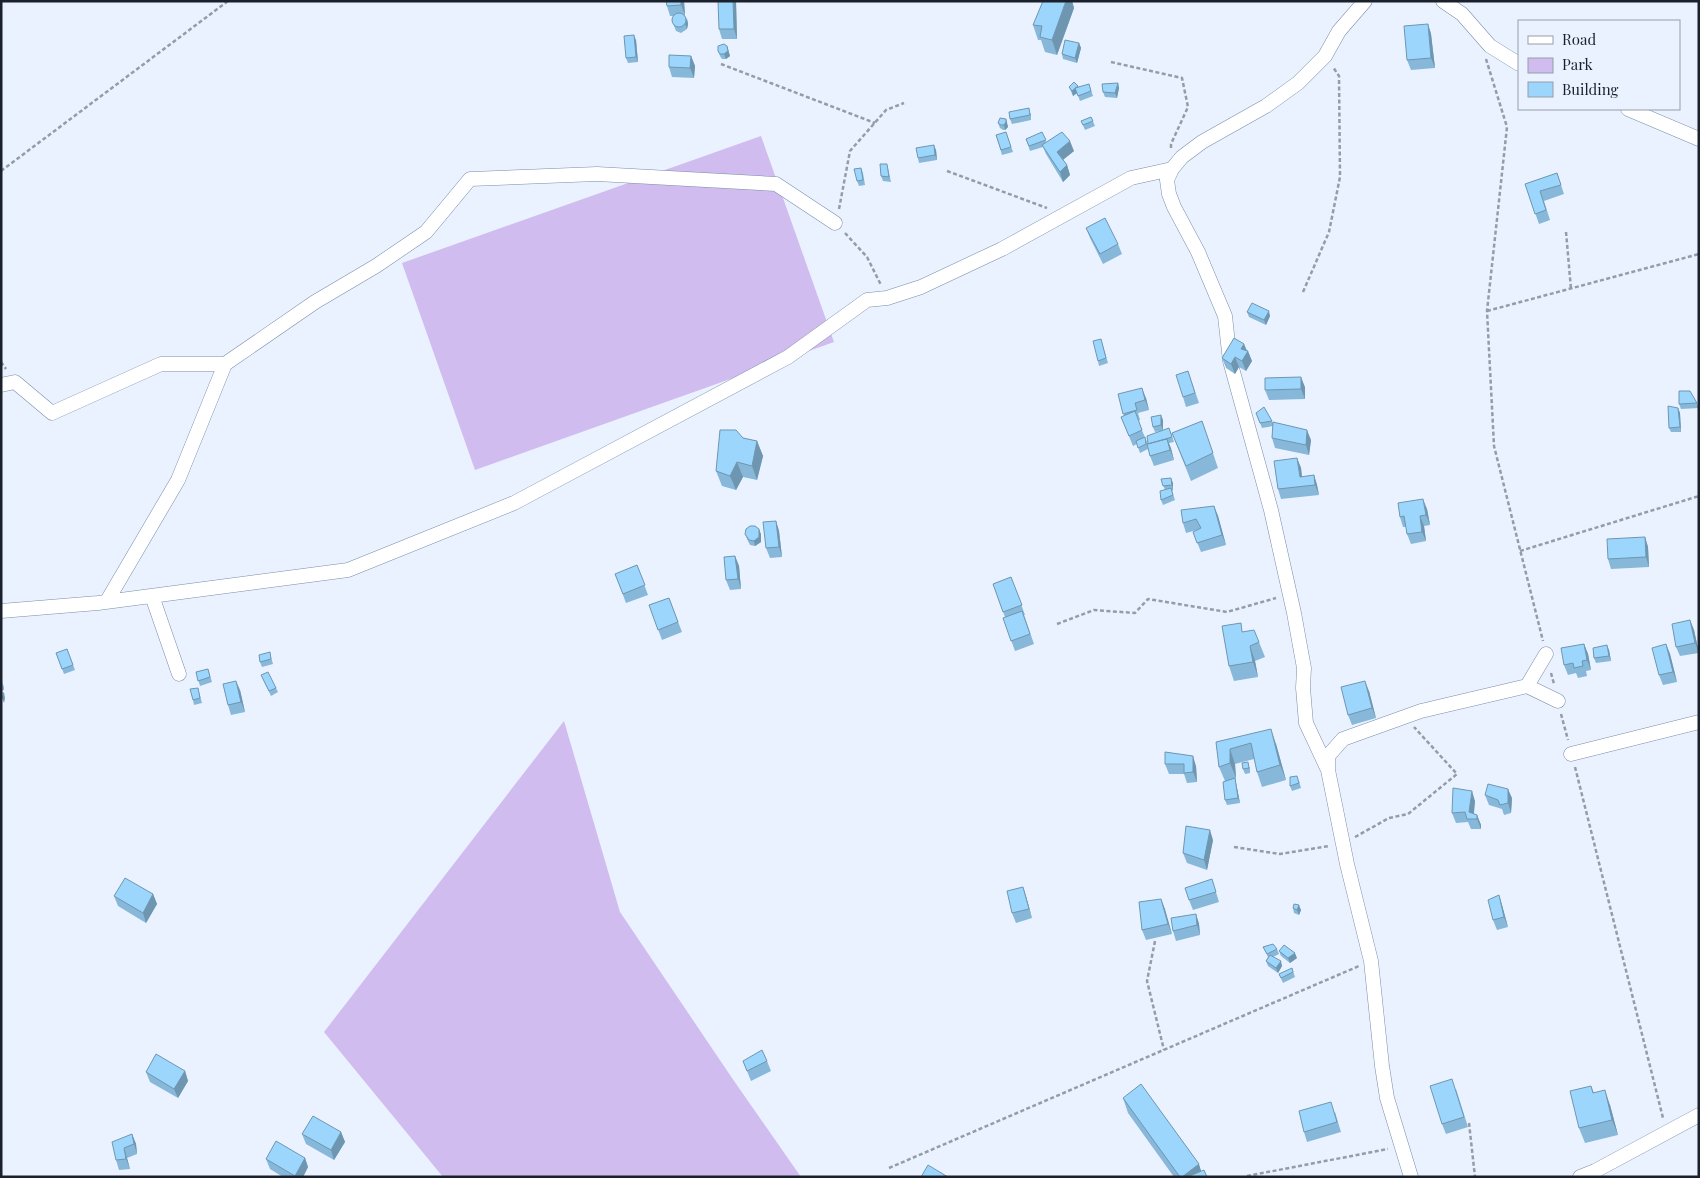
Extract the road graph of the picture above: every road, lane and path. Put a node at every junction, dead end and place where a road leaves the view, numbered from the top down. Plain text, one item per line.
1 (228, 1) edge
2 (1365, 1) edge
3 (1443, 1) edge
4 (1482, 52) dead end
5 (1325, 56) junction
6 (1111, 62) dead end
7 (1518, 63) edge
8 (721, 64) dead end
9 (904, 103) dead end
10 (1630, 110) edge
11 (875, 123) junction
12 (1699, 139) edge
13 (1172, 169) junction
14 (1, 171) edge
15 (947, 171) dead end
16 (1065, 214) junction
17 (835, 223) junction
18 (1566, 232) dead end
19 (1699, 254) edge
20 (1572, 289) junction
21 (1303, 292) dead end
22 (887, 298) junction
23 (1487, 312) junction
24 (225, 364) junction
25 (1, 385) edge
26 (1699, 496) edge
27 (1520, 551) junction
28 (1290, 594) junction
29 (152, 596) junction
30 (107, 602) junction
31 (1, 611) edge
32 (1057, 624) dead end
33 (1546, 654) junction
34 (179, 674) dead end
35 (1527, 686) junction
36 (1558, 701) junction
37 (1406, 716) junction
38 (1699, 722) edge
39 (1571, 754) junction
40 (1328, 770) junction
41 (1343, 843) junction
42 (1234, 846) dead end
43 (1155, 941) dead end
44 (1371, 961) junction
45 (1164, 1050) junction
46 (1699, 1115) edge
47 (1469, 1123) dead end
48 (1666, 1132) junction
49 (1401, 1147) junction
50 (889, 1168) dead end
51 (1247, 1176) edge
52 (1411, 1177) edge
53 (1475, 1177) edge
54 (1580, 1177) edge

1 - 14 path
2 - 5 street
3 - 7 street
4 - 23 path
5 - 13 street
5 - 21 path
6 - 13 path
8 - 11 path
9 - 11 path
10 - 12 street
11 - 17 path
13 - 16 street
13 - 28 street
15 - 16 path
16 - 22 street
17 - 22 path
17 - 24 street
18 - 20 path
19 - 20 path
20 - 23 path
22 - 29 street
23 - 27 path
24 - 25 street
24 - 30 street
26 - 27 path
27 - 33 path
28 - 32 path
28 - 40 street
29 - 30 street
29 - 34 street
30 - 31 street
33 - 35 street
33 - 36 path
35 - 36 street
35 - 37 street
36 - 39 path
37 - 40 street
37 - 41 path
38 - 39 street
39 - 48 path
40 - 41 street
41 - 42 path
41 - 44 street
43 - 45 path
44 - 45 path
44 - 49 street
45 - 50 path
46 - 48 street
47 - 53 path
48 - 54 street
49 - 51 path
49 - 52 street

